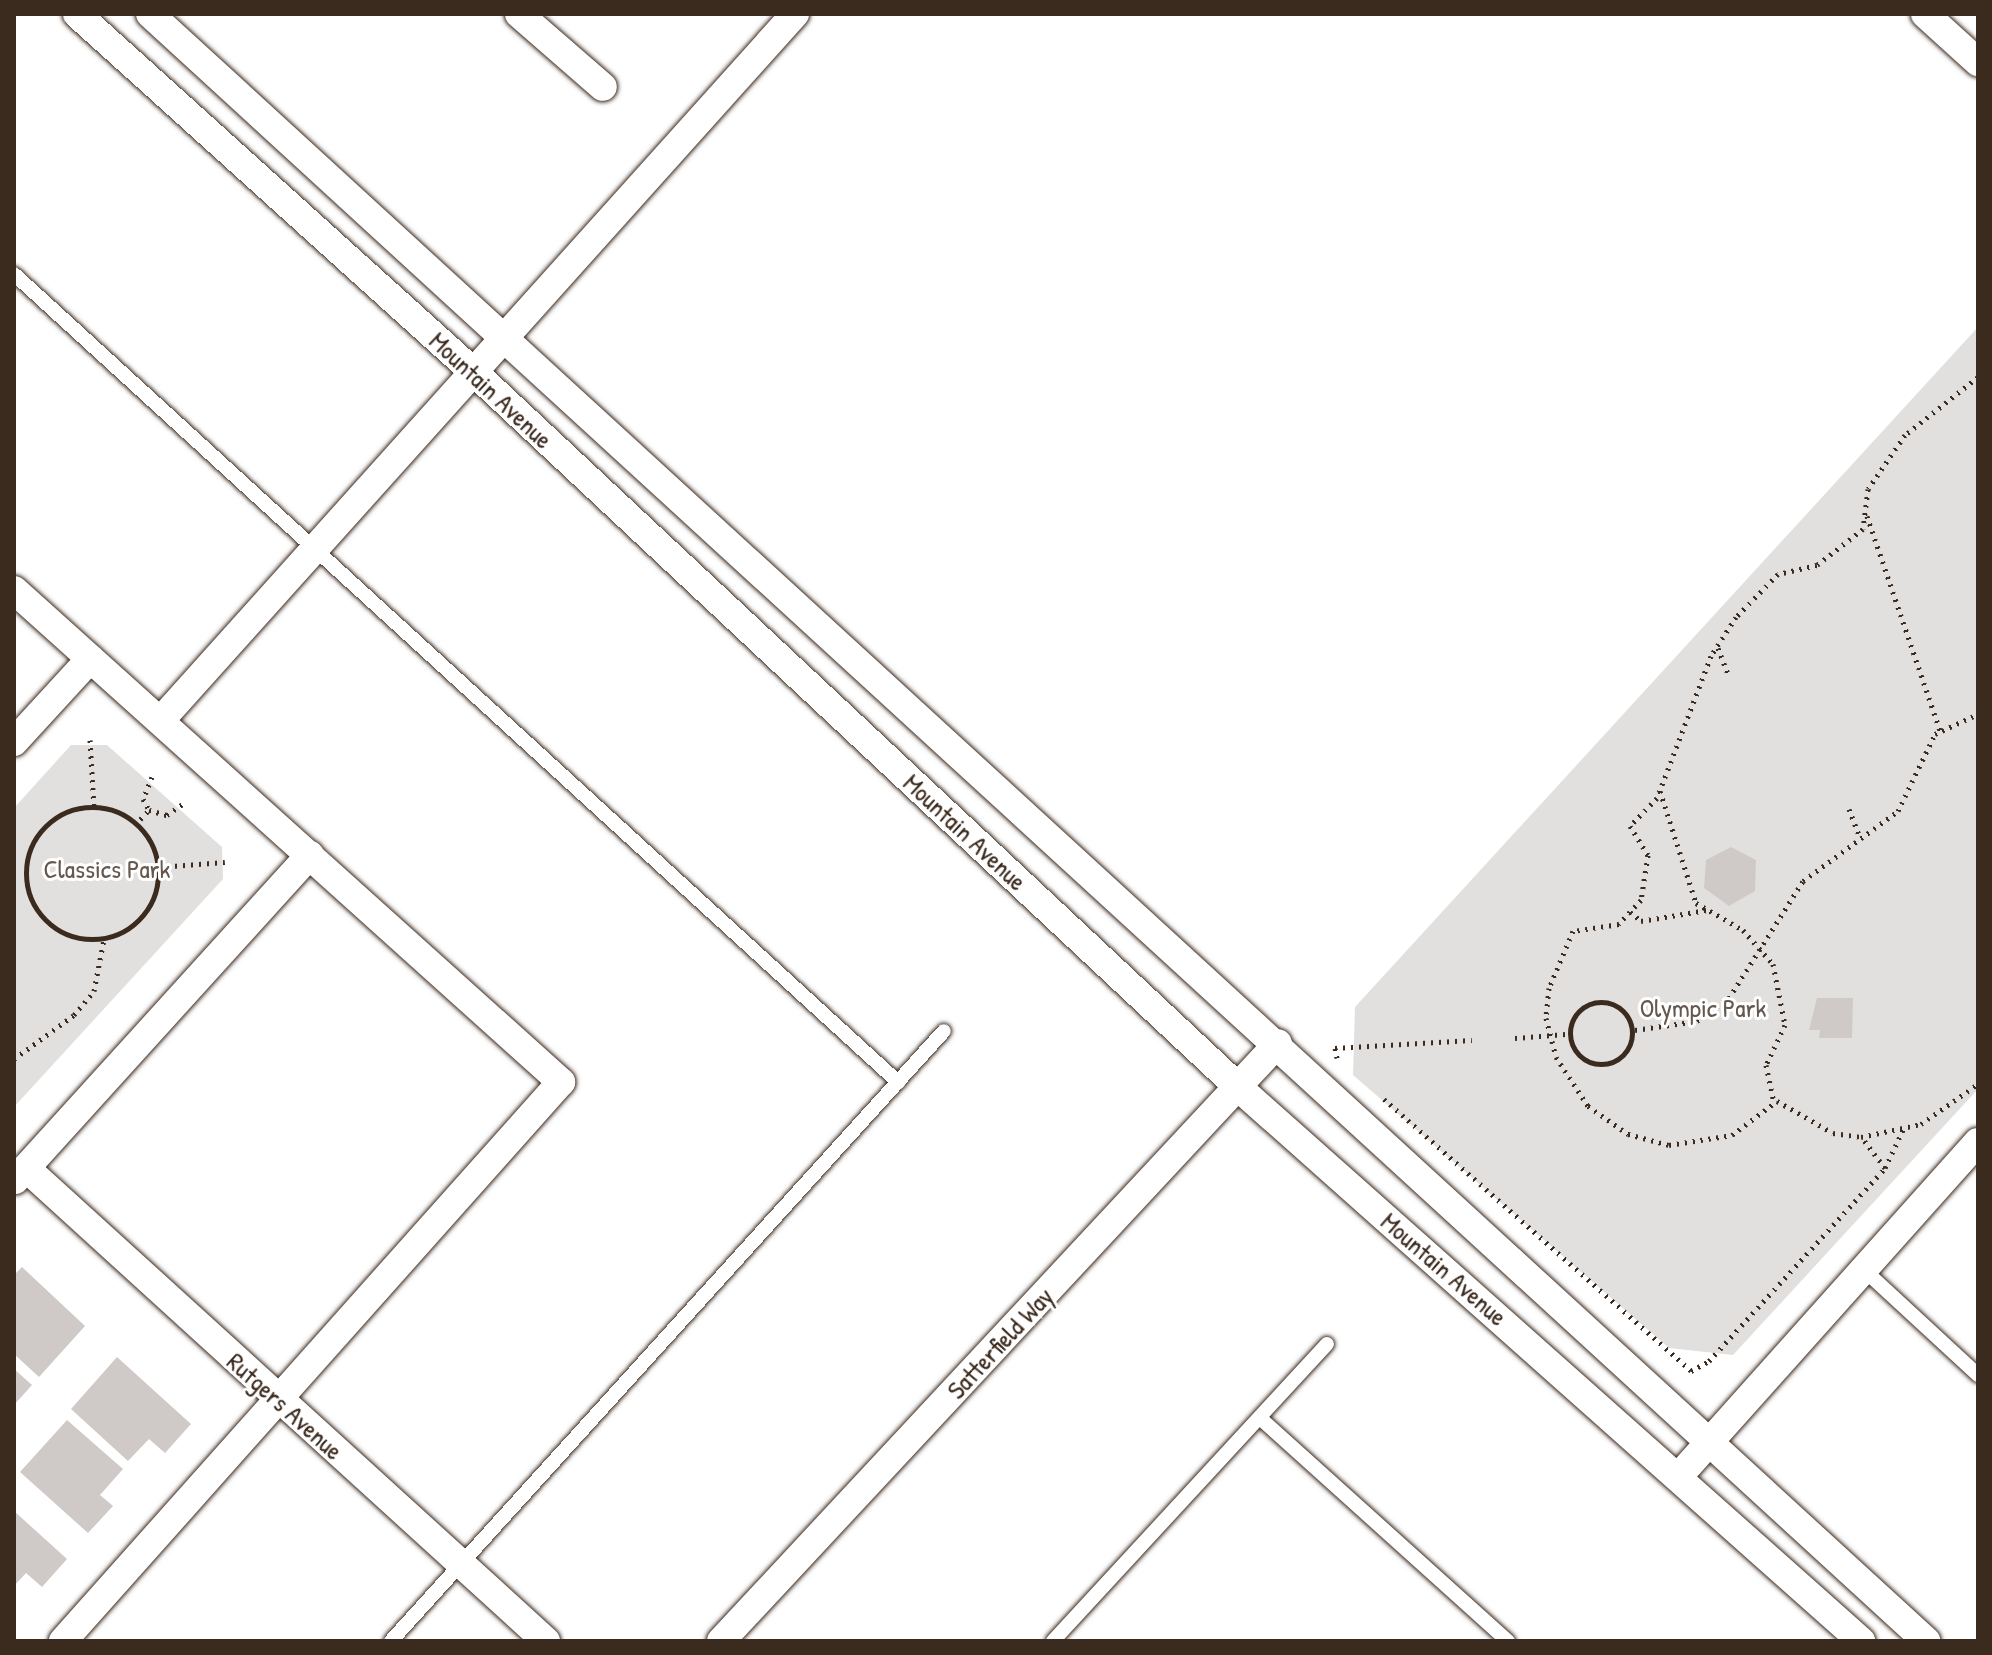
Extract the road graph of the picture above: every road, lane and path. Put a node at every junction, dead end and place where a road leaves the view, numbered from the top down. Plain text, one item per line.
1 (77, 14) edge
2 (150, 14) edge
3 (519, 14) edge
4 (795, 14) edge
5 (1925, 14) edge
6 (1978, 62) edge
7 (603, 87) dead end
8 (14, 274) edge
9 (509, 339) junction
10 (477, 375) junction
11 (1978, 377) edge
12 (1865, 511) junction
13 (313, 547) junction
14 (14, 590) edge
15 (1717, 647) junction
16 (90, 659) junction
17 (1729, 677) dead end
18 (1978, 714) edge
19 (161, 720) junction
20 (1940, 731) junction
21 (90, 740) dead end
22 (14, 742) edge
23 (152, 777) dead end
24 (1660, 790) junction
25 (183, 804) dead end
26 (94, 808) junction
27 (1849, 809) dead end
28 (149, 810) junction
29 (135, 825) junction
30 (1860, 837) junction
31 (310, 855) junction
32 (225, 862) dead end
33 (159, 867) junction
34 (1709, 911) junction
35 (1630, 912) junction
36 (104, 939) junction
37 (1759, 947) junction
38 (1635, 1030) junction
39 (944, 1031) dead end
40 (1566, 1034) junction
41 (1551, 1036) junction
42 (1515, 1038) dead end
43 (1472, 1040) dead end
44 (1278, 1043) junction
45 (14, 1059) edge
46 (1340, 1070) dead end
47 (898, 1082) junction
48 (1978, 1084) edge
49 (1238, 1087) junction
50 (1379, 1097) dead end
51 (1774, 1103) junction
52 (1904, 1127) junction
53 (1861, 1137) junction
54 (1978, 1142) edge
55 (1885, 1168) junction
56 (20, 1174) edge
57 (1862, 1268) junction
58 (1327, 1344) dead end
59 (1978, 1375) edge
60 (280, 1402) junction
61 (1260, 1418) junction
62 (1715, 1441) junction
63 (1679, 1476) junction
64 (460, 1564) junction
65 (63, 1641) edge
66 (391, 1641) edge
67 (546, 1641) edge
68 (721, 1641) edge
69 (1053, 1641) edge
70 (1508, 1641) edge
71 (1861, 1641) edge
72 (1926, 1641) edge

1 - 10 street, Mountain Avenue
2 - 9 street, Mountain Avenue
3 - 7 street
4 - 9 street
5 - 6 street
8 - 13 lane
9 - 10 street
9 - 44 street, Mountain Avenue
10 - 13 street
10 - 49 street, Mountain Avenue
11 - 12 path
12 - 15 path
12 - 20 path
13 - 19 street
13 - 47 lane
14 - 16 street
15 - 17 path
15 - 24 path
16 - 19 street
16 - 22 street
18 - 20 path
19 - 31 street
20 - 30 path
21 - 26 path
23 - 28 path
24 - 34 path
24 - 35 path
25 - 28 path
26 - 29 path
26 - 36 path
27 - 30 path
28 - 29 path
29 - 33 path
30 - 37 path
31 - 56 street
31 - 60 street
32 - 33 path
33 - 36 path
34 - 35 path
34 - 37 path
35 - 41 path
36 - 45 path
37 - 38 path
37 - 51 path
38 - 40 path
38 - 40 path
39 - 47 lane
40 - 41 path
41 - 42 path
41 - 51 path
43 - 46 path
44 - 49 street, Satterfield Way
44 - 62 street, Mountain Avenue
47 - 64 lane
48 - 52 path
49 - 63 street, Mountain Avenue
49 - 68 street, Satterfield Way
50 - 55 path
51 - 53 path
52 - 53 path
52 - 55 path
53 - 55 path
54 - 57 street
56 - 60 street, Rutgers Avenue
57 - 59 lane
57 - 62 street
58 - 61 lane
60 - 64 street, Rutgers Avenue
60 - 65 street
61 - 69 lane
61 - 70 lane
62 - 63 street
62 - 72 street, Mountain Avenue
63 - 71 street, Mountain Avenue
64 - 66 lane
64 - 67 street, Rutgers Avenue

